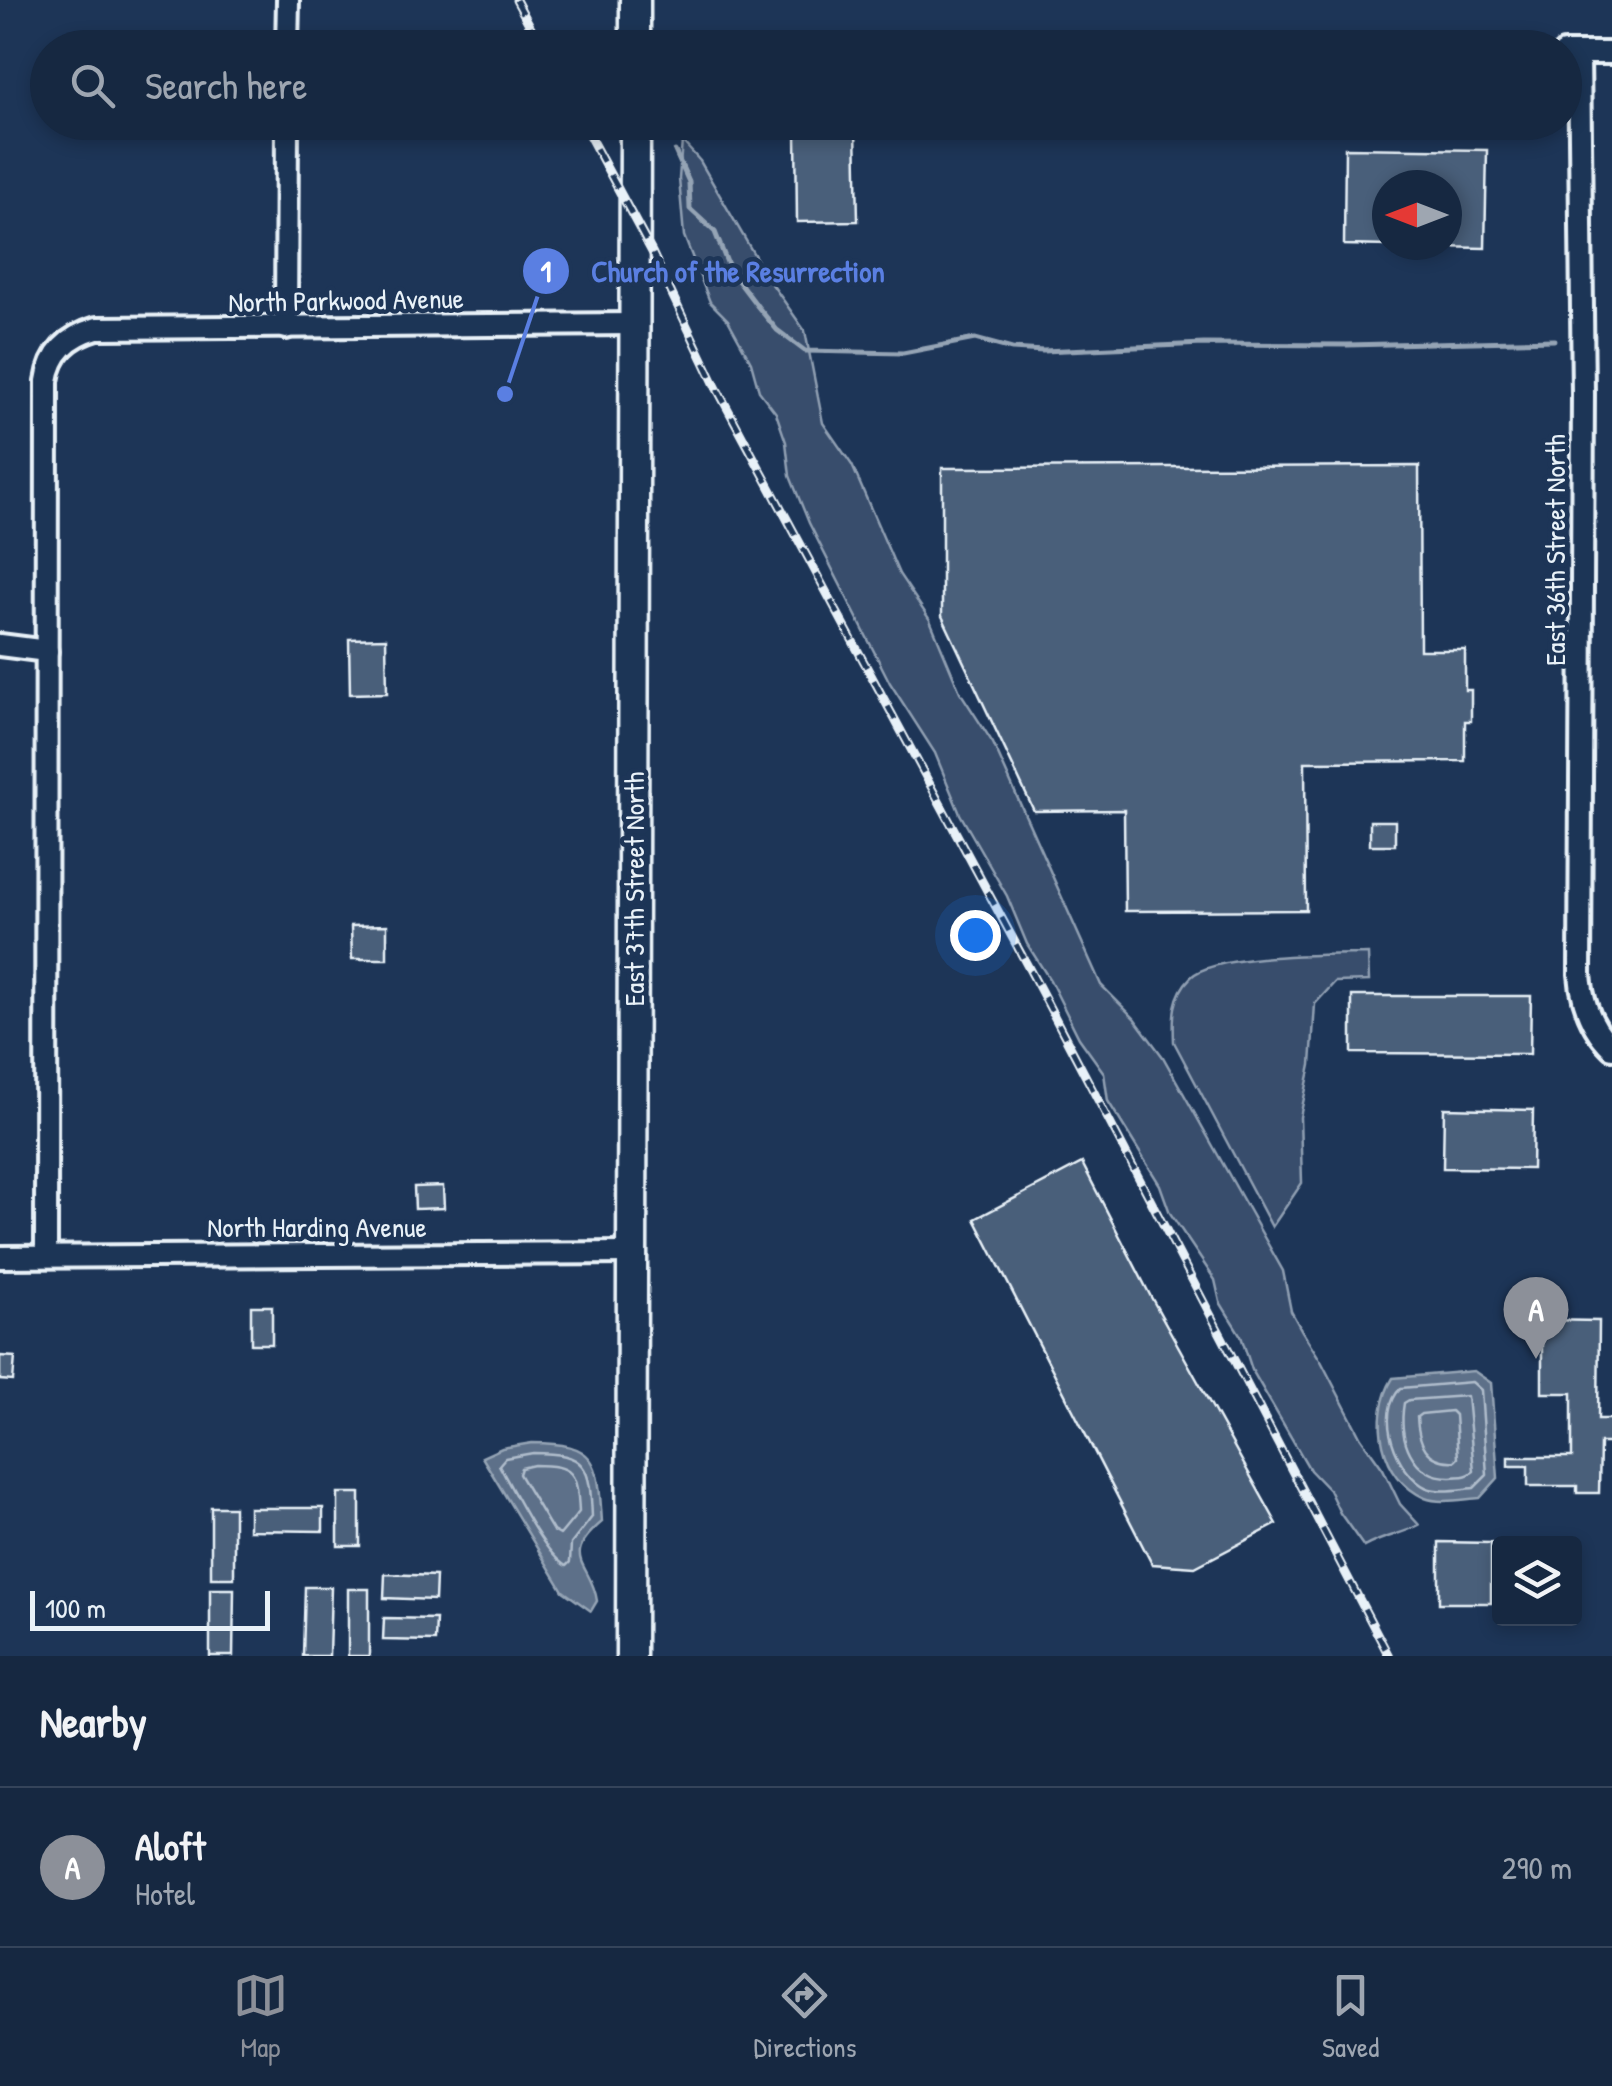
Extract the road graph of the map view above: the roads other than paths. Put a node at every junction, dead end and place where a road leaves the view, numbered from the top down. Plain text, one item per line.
1 (288, 0) edge
2 (635, 0) edge
3 (287, 30) edge
4 (635, 30) edge
5 (1582, 53) edge
6 (1612, 53) edge
7 (287, 140) edge
8 (635, 140) edge
9 (1575, 140) edge
10 (635, 324) junction
11 (286, 328) junction
12 (0, 645) edge
13 (47, 651) junction
14 (1608, 1045) edge
15 (634, 1253) junction
16 (0, 1256) edge
17 (46, 1256) junction
18 (631, 1656) edge

1 - 3 street
2 - 4 main road
5 - 6 street
7 - 11 street
8 - 10 main road, East 37th Street North
9 - 14 street, East 36th Street North
10 - 11 street, North Parkwood Avenue
10 - 15 main road, East 37th Street North
11 - 13 street, North Parkwood Avenue
12 - 13 street
13 - 17 street
15 - 17 street, North Harding Avenue
15 - 18 main road, East 37th Street North
16 - 17 street, North Harding Avenue

